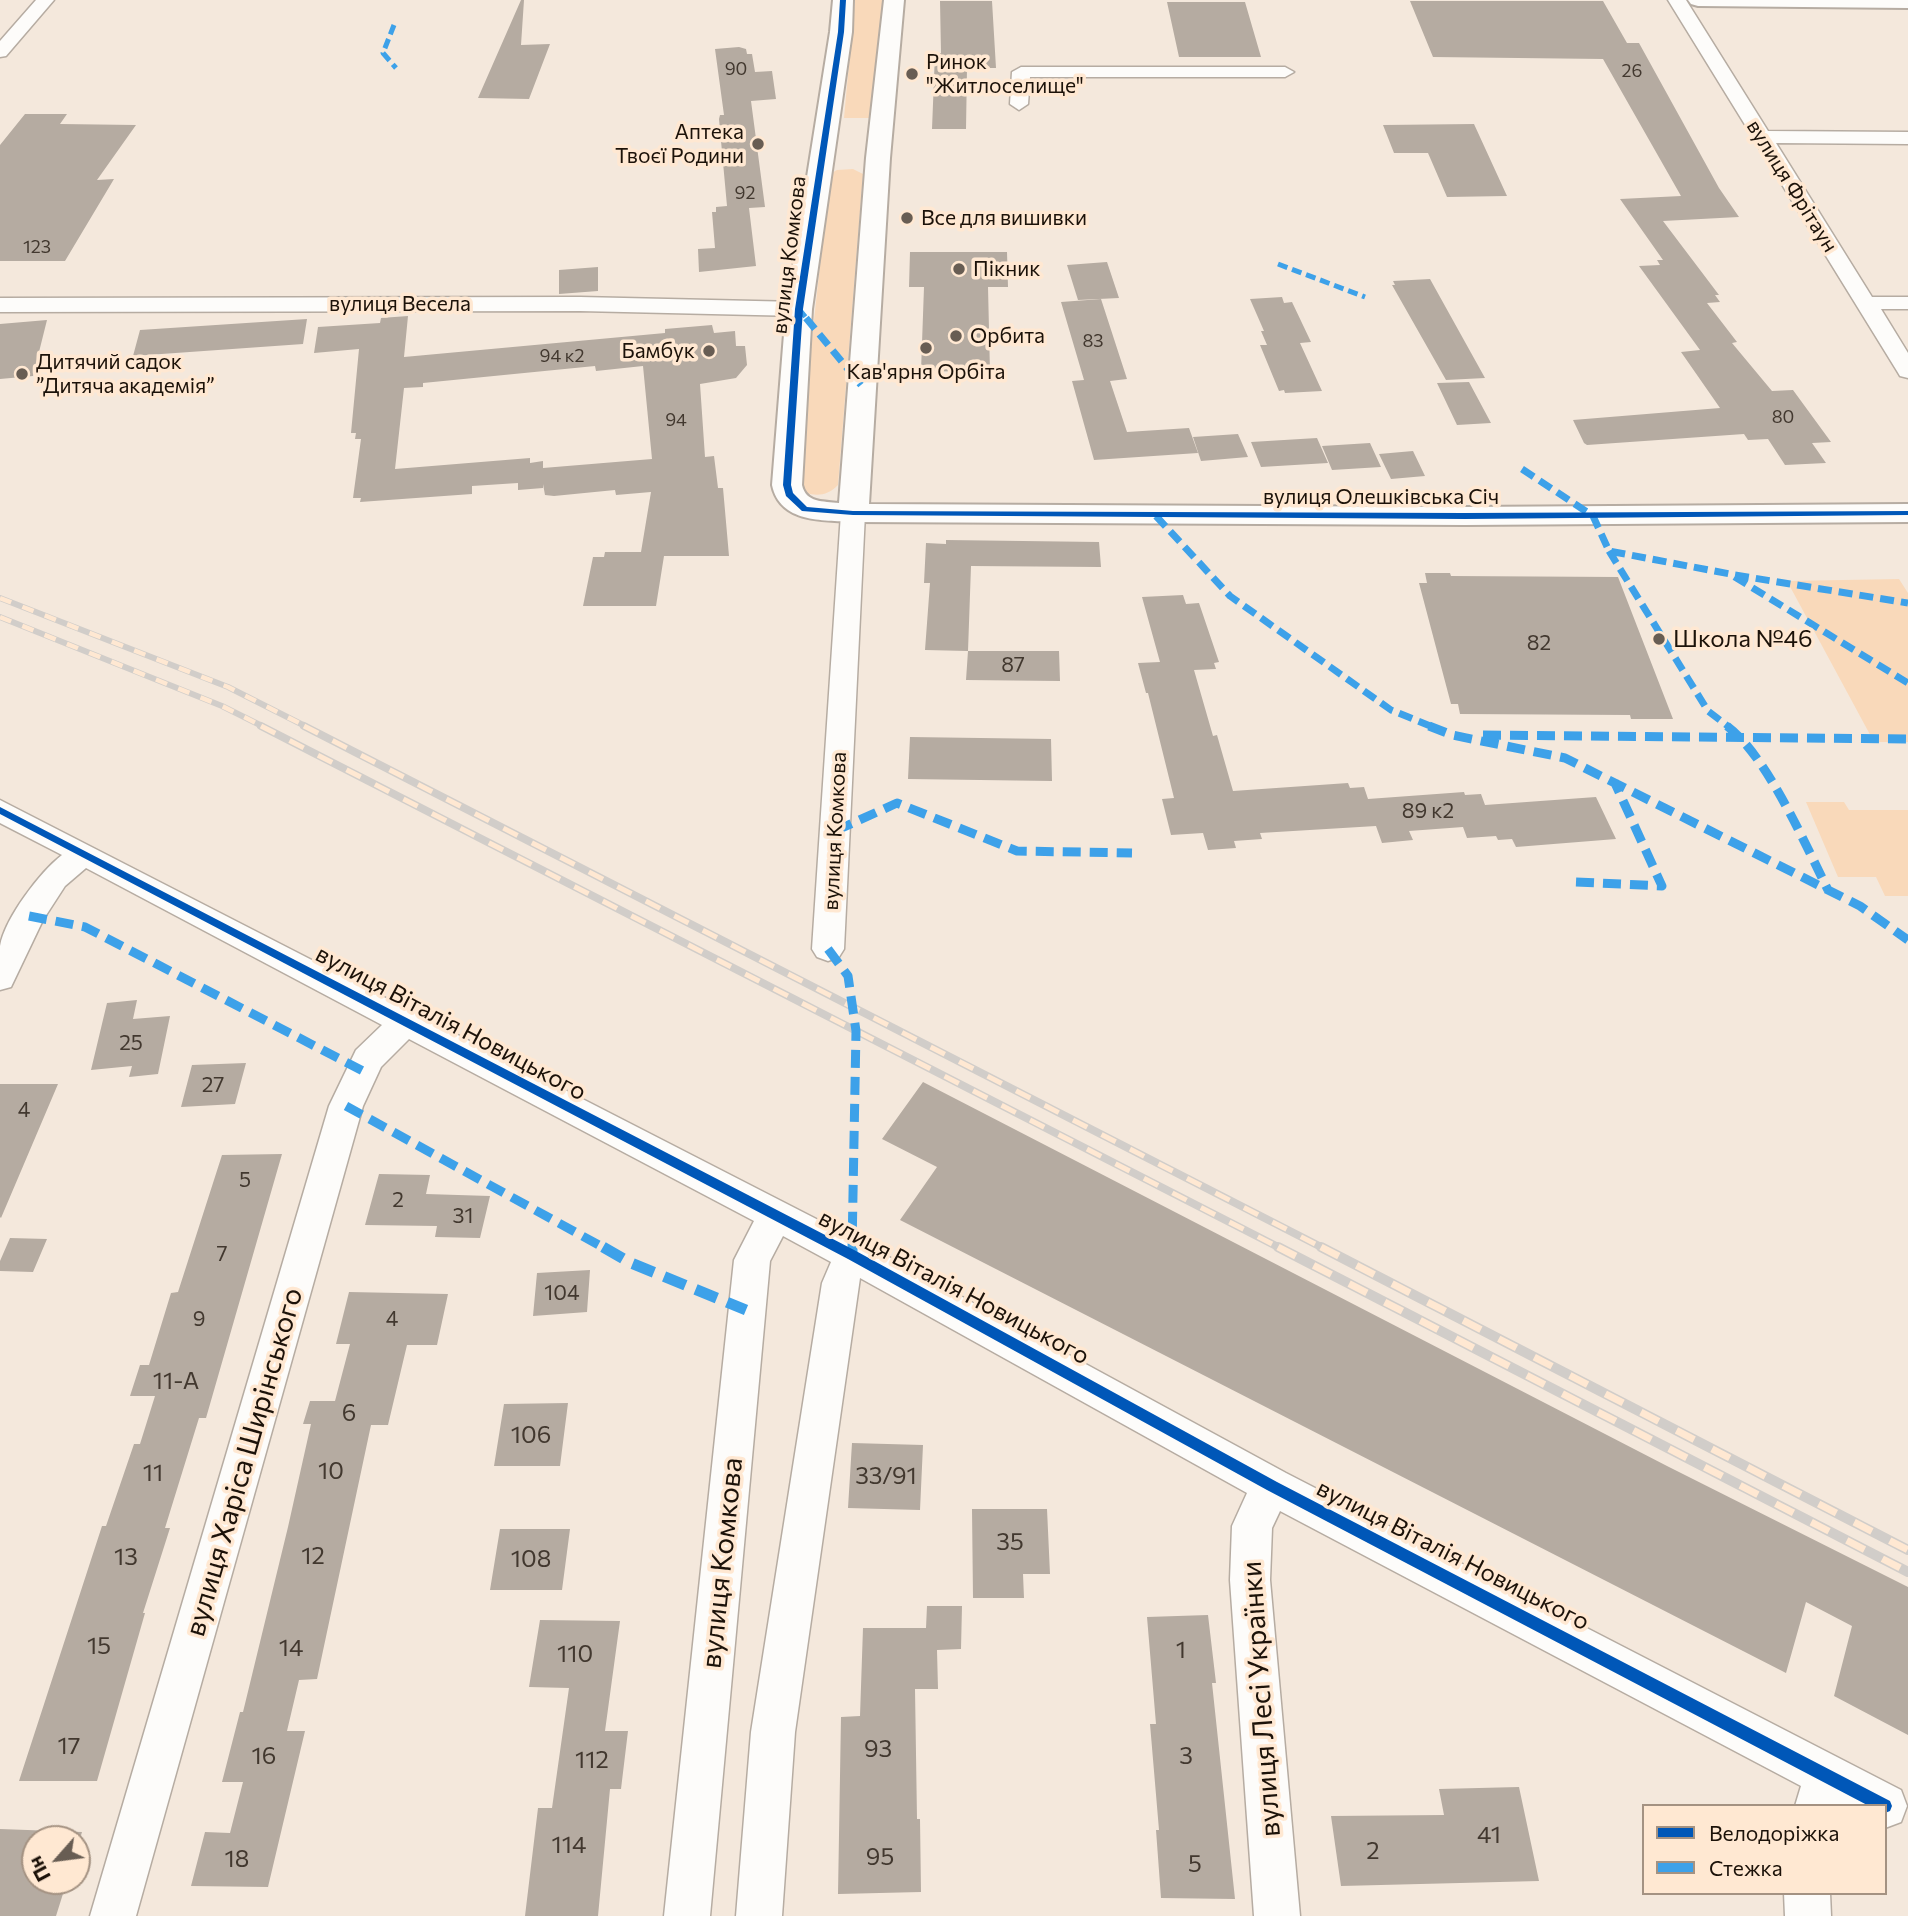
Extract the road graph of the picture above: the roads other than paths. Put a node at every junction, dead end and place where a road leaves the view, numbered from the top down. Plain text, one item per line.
1 (45, 0) edge
2 (843, 0) edge
3 (894, 0) edge
4 (1677, 0) edge
5 (1698, 0) edge
6 (1907, 2) edge
7 (0, 52) edge
8 (1285, 72) dead end
9 (1019, 104) dead end
10 (1760, 137) junction
11 (1908, 138) edge
12 (1866, 303) junction
13 (1908, 303) edge
14 (0, 305) edge
15 (799, 309) junction
16 (1908, 371) edge
17 (805, 509) joint
18 (853, 513) junction
19 (1908, 513) edge
20 (0, 810) edge
21 (84, 854) junction
22 (828, 949) dead end
23 (0, 978) edge
24 (404, 1023) junction
25 (775, 1216) junction
26 (852, 1255) junction
27 (1272, 1486) junction
28 (1821, 1790) edge
29 (1877, 1804) edge
30 (1887, 1807) edge
31 (1908, 1818) edge
32 (1807, 1895) edge
33 (113, 1916) edge
34 (687, 1916) edge
35 (759, 1916) edge
36 (1277, 1916) edge
37 (1808, 1916) edge

1 - 7 street
2 - 15 street, вулиця Комкова
3 - 18 street, вулиця Комкова
4 - 10 street, вулиця Фрітаун
5 - 6 street
8 - 9 street
10 - 11 street
10 - 12 street, вулиця Фрітаун
12 - 13 street
12 - 16 street, вулиця Фрітаун
14 - 15 street, вулиця Весела
15 - 17 street, вулиця Комкова
17 - 18 street, вулиця Олешківська Січ
18 - 19 street, вулиця Олешківська Січ
18 - 22 street, вулиця Комкова
20 - 21 street, вулиця Віталія Новицького
21 - 23 street
21 - 24 street, вулиця Віталія Новицького
24 - 25 street, вулиця Віталія Новицького
24 - 33 street, вулиця Харіса Ширінського
25 - 26 street, вулиця Віталія Новицького
25 - 34 street, вулиця Комкова
26 - 27 street, вулиця Віталія Новицького
26 - 35 street
27 - 28 street, вулиця Віталія Новицького
27 - 36 street, вулиця Лесі Українки
28 - 29 street, вулиця Віталія Новицького
30 - 31 street, вулиця Віталія Новицького
32 - 37 street

